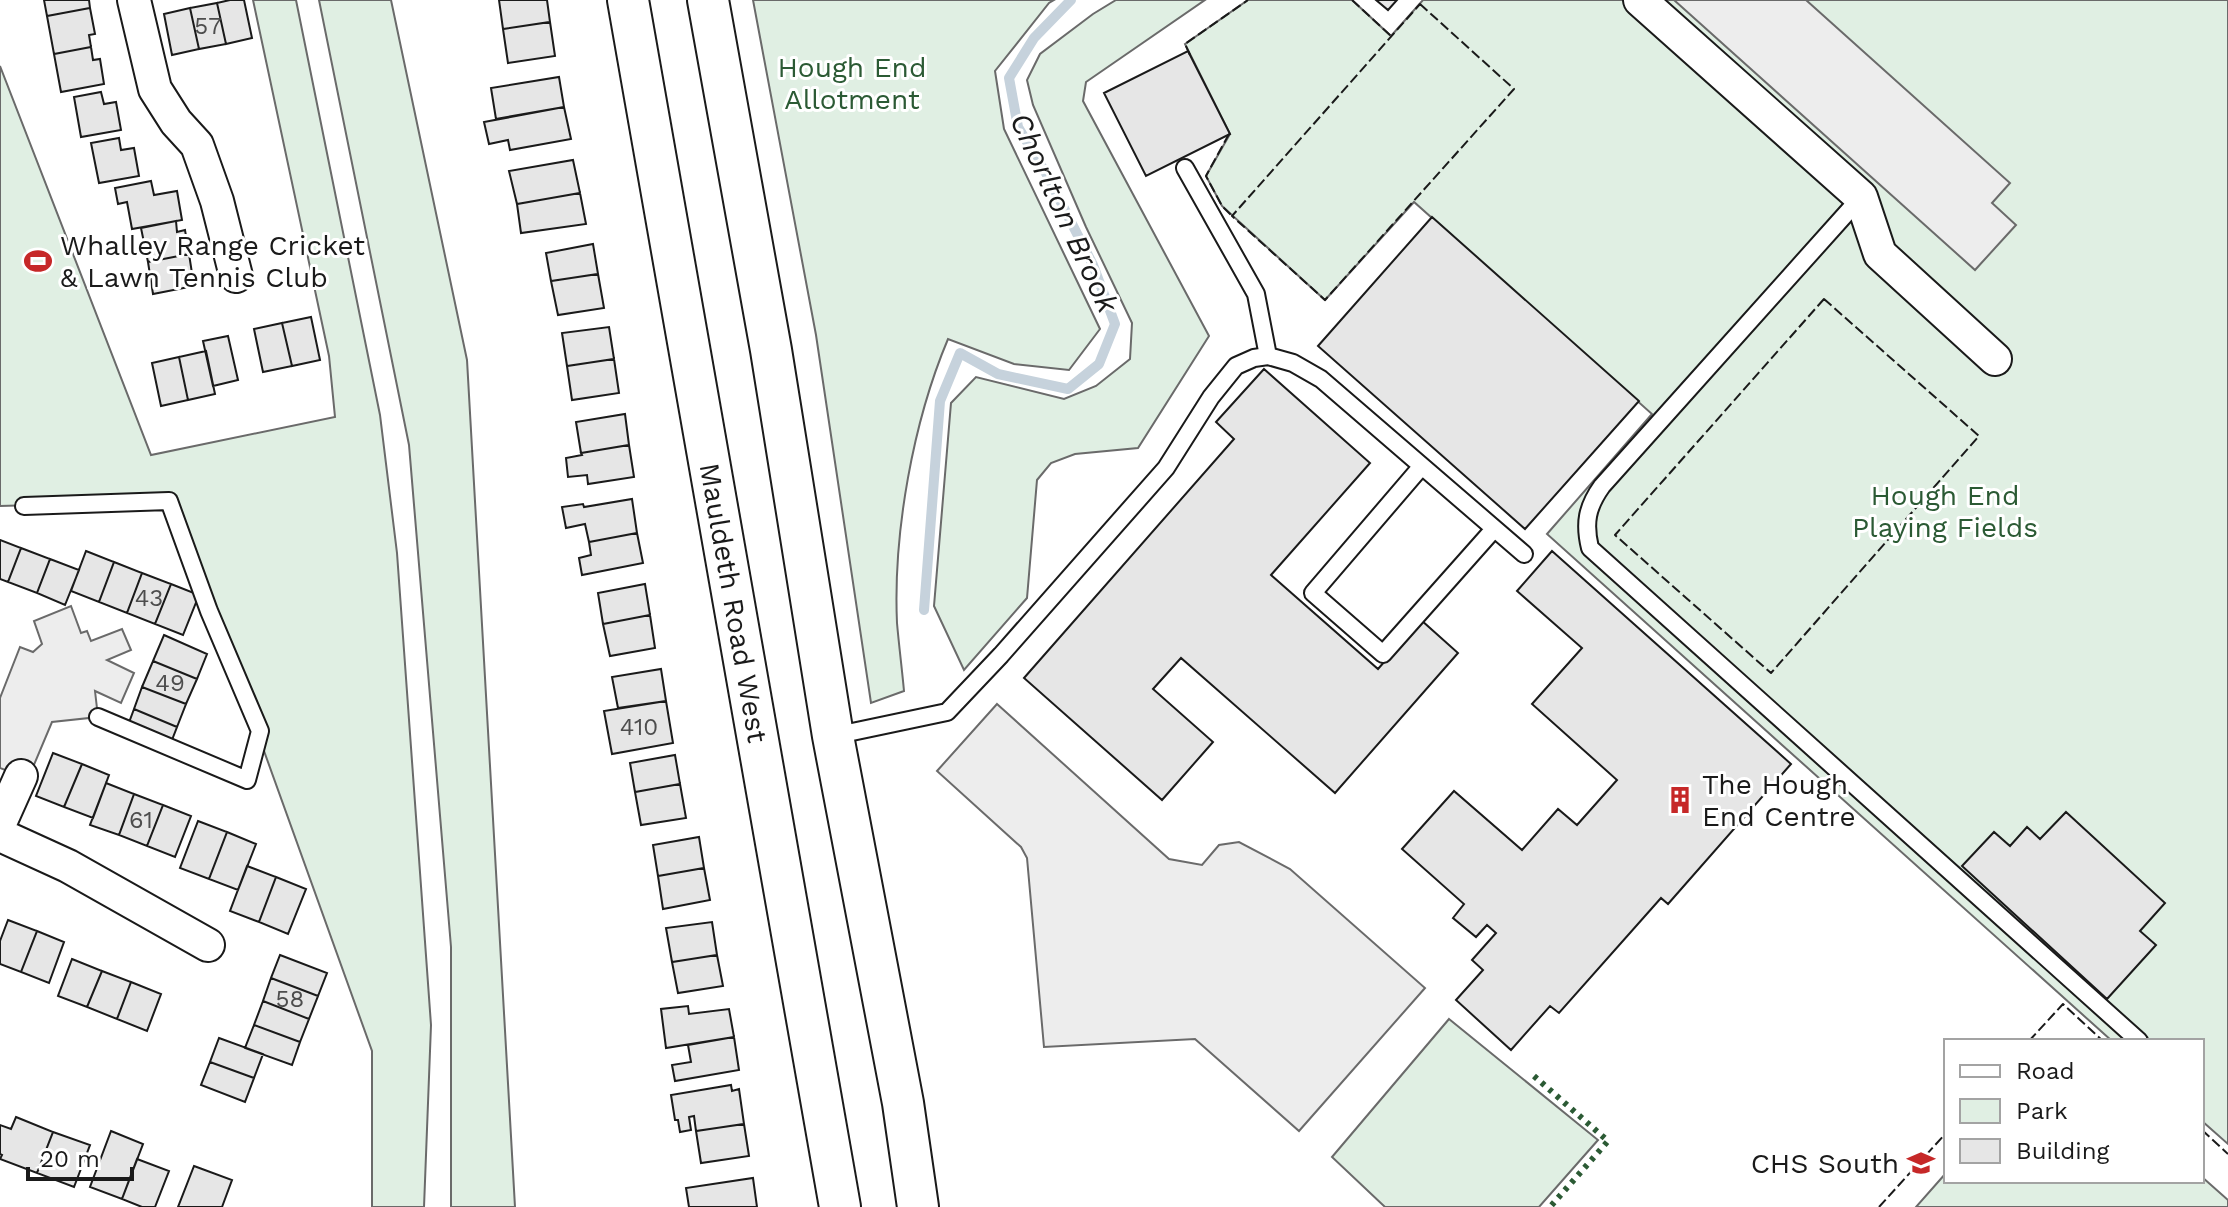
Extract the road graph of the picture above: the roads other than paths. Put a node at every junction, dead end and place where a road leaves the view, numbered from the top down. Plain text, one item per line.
1 (134, 0) edge
2 (628, 0) edge
3 (708, 0) edge
4 (1640, 0) edge
5 (1185, 168) dead end
6 (1861, 197) junction
7 (236, 276) dead end
8 (1268, 356) junction
9 (1995, 359) dead end
10 (1421, 467) junction
11 (24, 506) dead end
12 (1494, 529) junction
13 (1524, 554) dead end
14 (98, 717) dead end
15 (833, 736) junction
16 (21, 776) dead end
17 (0, 823) edge
18 (0, 835) edge
19 (208, 945) dead end
20 (2137, 1039) edge
21 (840, 1207) edge
22 (918, 1207) edge

1 - 7 street
2 - 21 street, Mauldeth Road West
3 - 15 street
4 - 6 street
5 - 8 lane
6 - 9 street
6 - 20 lane
8 - 10 lane
8 - 15 lane
10 - 12 lane
10 - 12 lane
11 - 14 lane
12 - 13 lane
15 - 22 street
16 - 17 street
18 - 19 street

